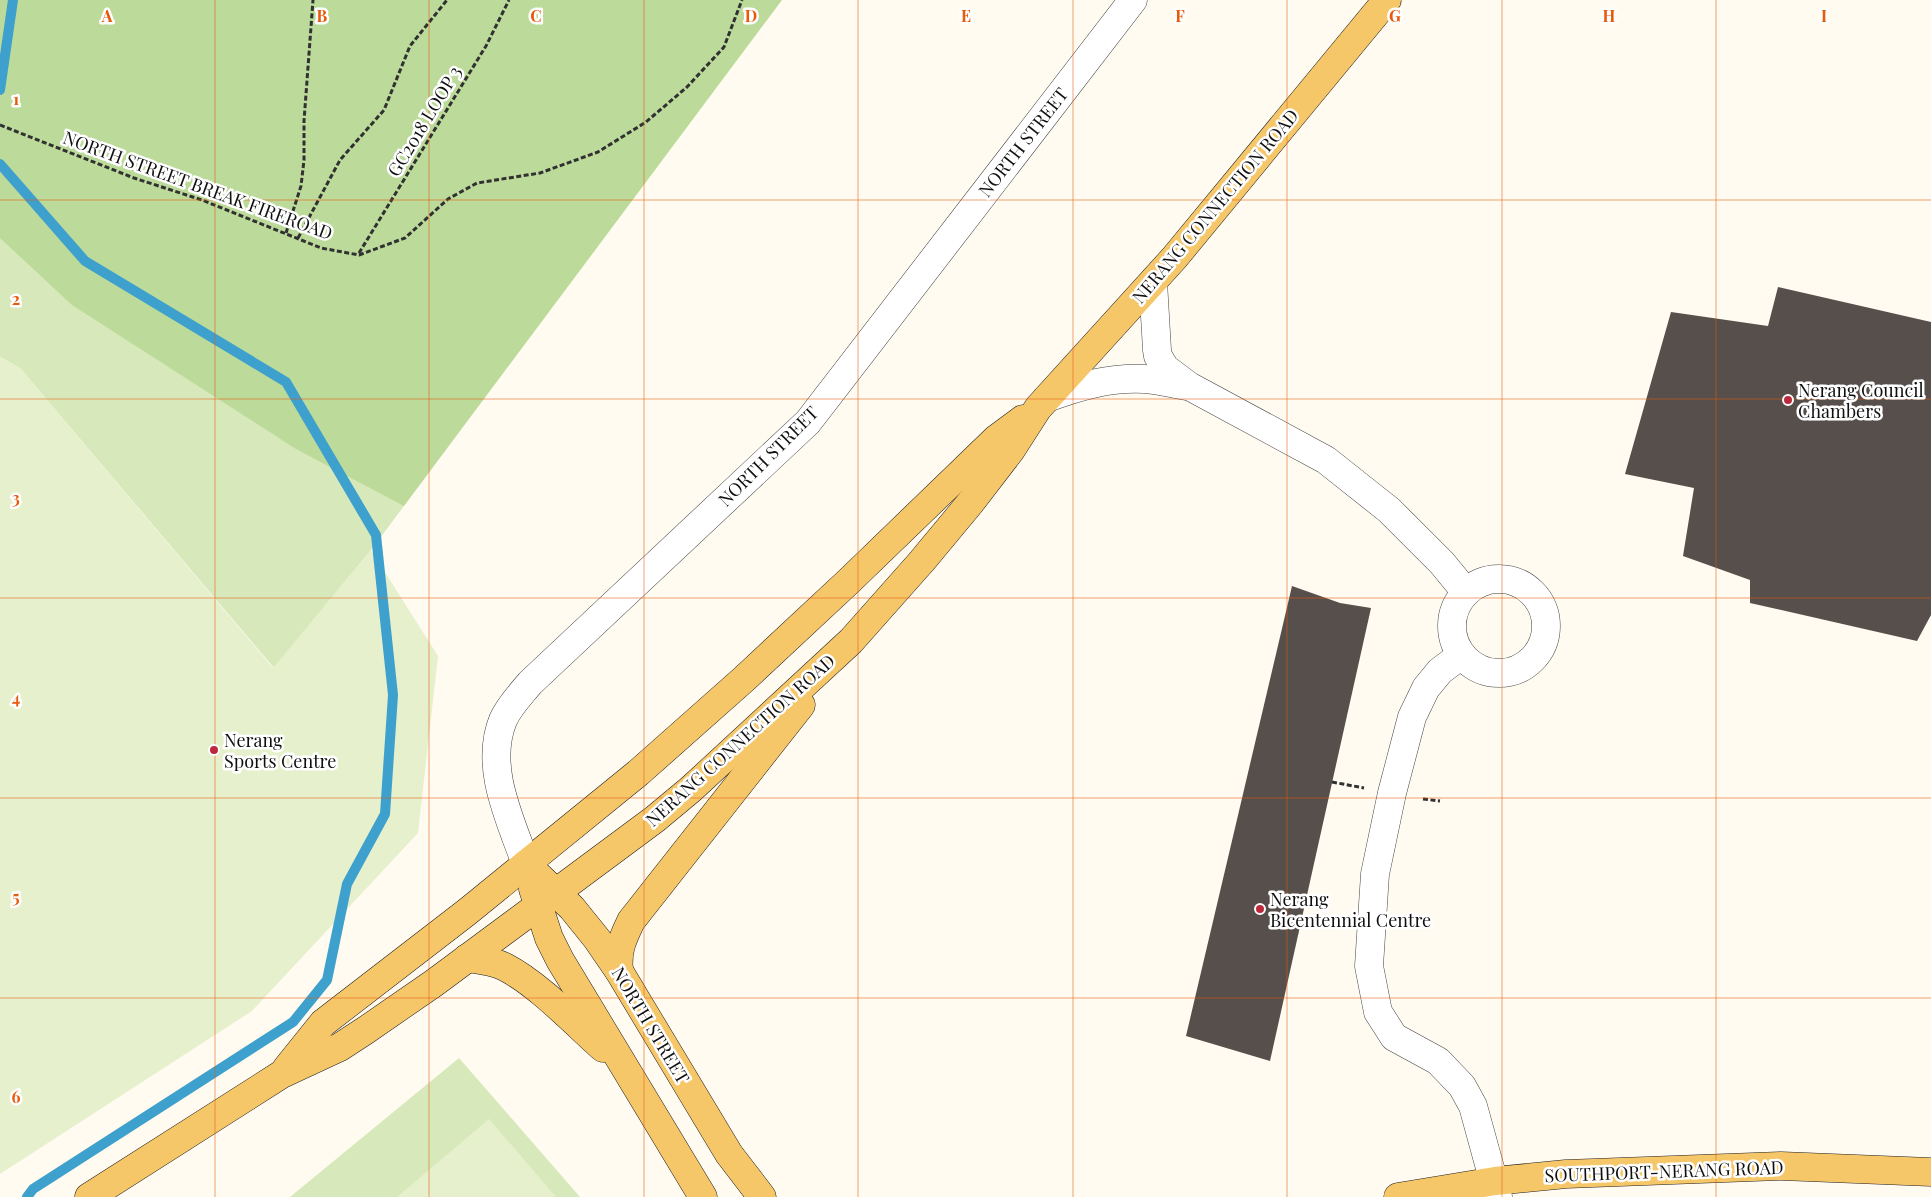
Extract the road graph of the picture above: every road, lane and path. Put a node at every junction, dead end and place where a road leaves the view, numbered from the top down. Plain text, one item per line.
1 (312, 0) edge
2 (447, 0) edge
3 (509, 0) edge
4 (742, 0) edge
5 (1133, 0) edge
6 (1387, 0) edge
7 (0, 125) edge
8 (286, 233) junction
9 (298, 238) junction
10 (359, 255) junction
11 (1153, 282) junction
12 (1189, 386) junction
13 (1043, 403) junction
14 (1465, 591) junction
15 (851, 640) junction
16 (1460, 656) junction
17 (1332, 782) dead end
18 (1369, 790) dead end
19 (1423, 799) dead end
20 (1440, 801) dead end
21 (526, 864) junction
22 (547, 899) junction
23 (467, 958) junction
24 (619, 971) junction
25 (626, 1070) junction
26 (282, 1074) junction
27 (1931, 1172) edge
28 (1496, 1189) edge
29 (89, 1197) edge
30 (703, 1197) edge
31 (762, 1197) edge
32 (1398, 1197) edge

1 - 8 path
2 - 9 path
3 - 10 path, GC2018 LOOP 3
4 - 10 path
5 - 21 street, NORTH STREET
6 - 11 main road, NERANG CONNECTION ROAD
7 - 8 path, NORTH STREET BREAK FIREROAD
8 - 9 path, NORTH STREET BREAK FIREROAD
9 - 10 path, NORTH STREET BREAK FIREROAD
11 - 12 street
11 - 13 main road, NERANG CONNECTION ROAD
12 - 13 street
12 - 14 street
13 - 15 main road, NERANG CONNECTION ROAD
13 - 21 main road, NERANG CONNECTION ROAD
14 - 16 street
14 - 16 street
15 - 22 main road, NERANG CONNECTION ROAD
15 - 24 main road
16 - 28 street
17 - 18 path
19 - 20 path
21 - 22 main road, NORTH STREET
21 - 26 main road, NERANG CONNECTION ROAD
22 - 23 main road, NERANG CONNECTION ROAD
22 - 24 main road, NORTH STREET
22 - 25 main road, NORTH STREET
23 - 25 main road
23 - 26 main road, NERANG CONNECTION ROAD
24 - 31 main road, NORTH STREET
25 - 30 main road, NORTH STREET
26 - 29 main road, NERANG CONNECTION ROAD
27 - 28 main road, SOUTHPORT-NERANG ROAD
28 - 32 main road, SOUTHPORT-NERANG ROAD

